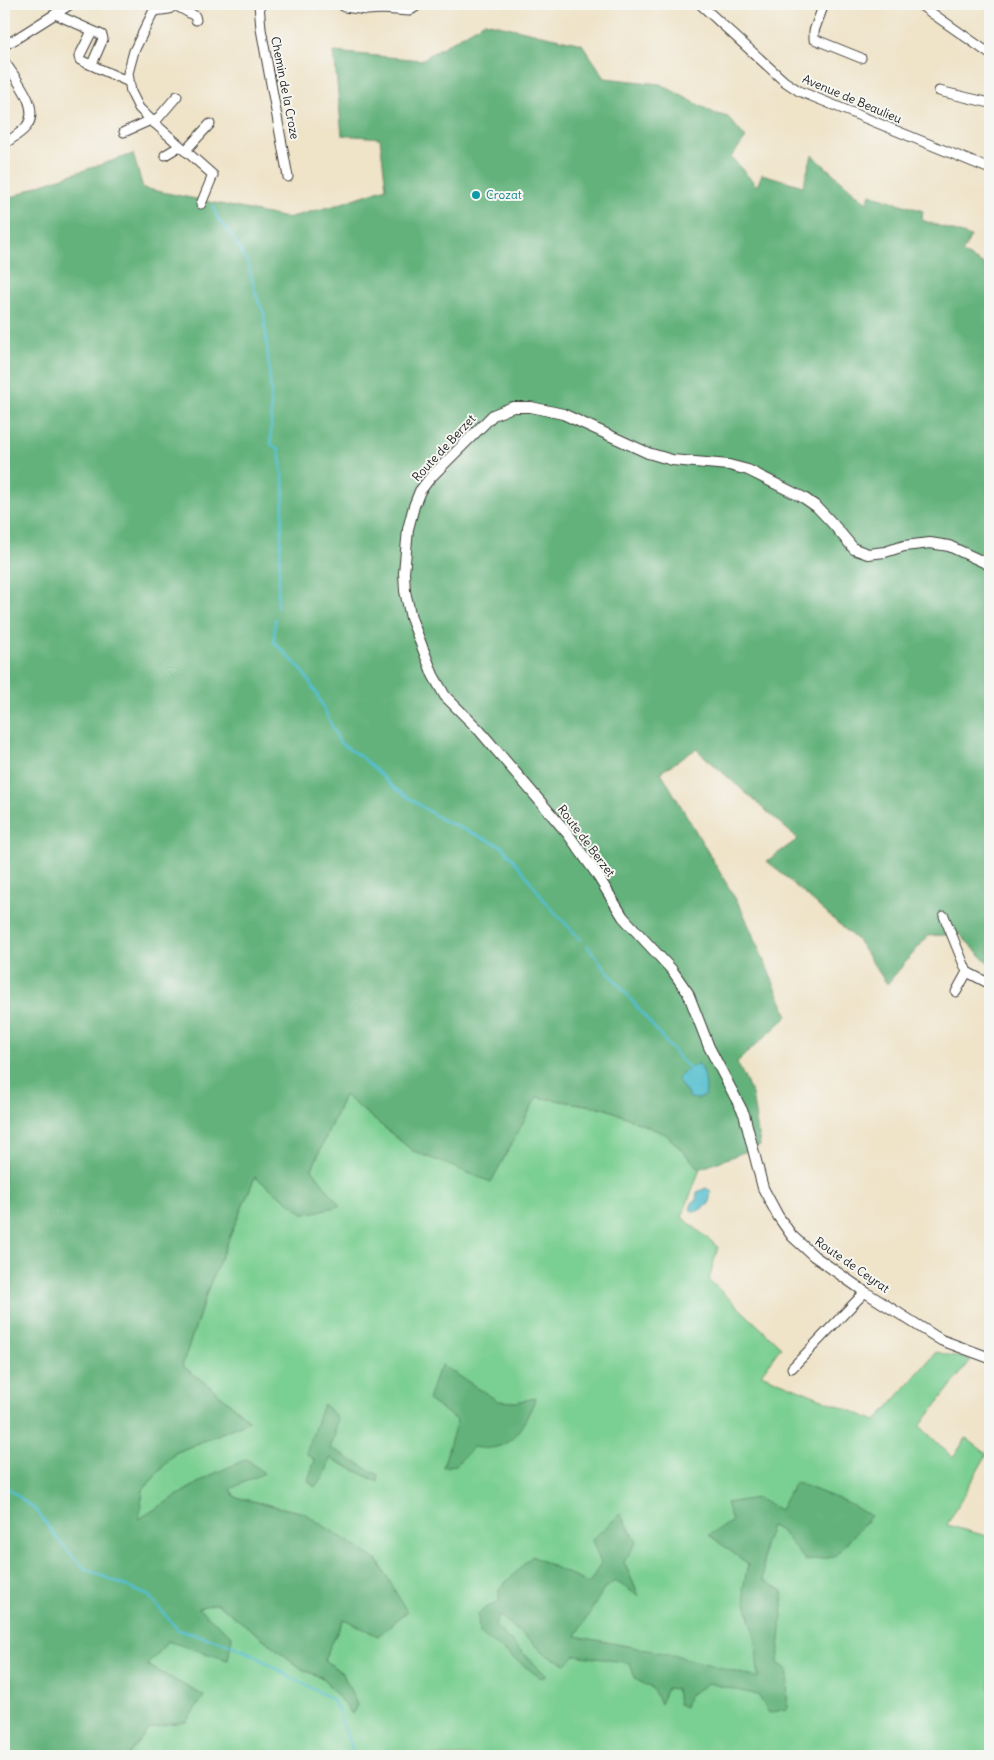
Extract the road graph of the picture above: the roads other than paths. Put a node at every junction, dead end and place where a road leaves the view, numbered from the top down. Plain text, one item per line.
1 (71, 4) edge
2 (175, 4) edge
3 (259, 4) edge
4 (420, 4) edge
5 (700, 4) edge
6 (824, 4) edge
7 (919, 4) edge
8 (155, 7) edge
9 (344, 7) dead end
10 (56, 14) junction
11 (196, 20) dead end
12 (92, 31) junction
13 (4, 45) edge
14 (990, 54) edge
15 (861, 58) dead end
16 (4, 61) edge
17 (92, 64) junction
18 (129, 82) junction
19 (939, 92) dead end
20 (177, 96) dead end
21 (990, 103) edge
22 (152, 122) junction
23 (210, 124) dead end
24 (124, 132) dead end
25 (4, 144) edge
26 (183, 148) junction
27 (164, 154) dead end
28 (990, 169) edge
29 (288, 177) dead end
30 (201, 204) dead end
31 (990, 565) edge
32 (944, 916) dead end
33 (966, 972) junction
34 (990, 984) edge
35 (956, 992) dead end
36 (744, 1114) joint
37 (865, 1292) junction
38 (990, 1358) edge
39 (792, 1368) dead end

1 - 10 street
2 - 8 street
2 - 11 street
3 - 29 street, Chemin de la Croze
4 - 9 street
5 - 28 street, Avenue de Beaulieu
6 - 15 street
7 - 14 street
8 - 18 street
10 - 12 street
10 - 13 street
12 - 17 street
12 - 17 street
16 - 25 street
17 - 18 street
18 - 22 street
19 - 21 street
20 - 22 street
22 - 24 street
22 - 26 street
23 - 26 street
26 - 27 street
26 - 30 street
31 - 36 street, Route de Berzet
32 - 33 street
33 - 34 street
33 - 35 street
36 - 37 street, Route de Ceyrat
37 - 38 street, Route de Ceyrat
37 - 39 street

